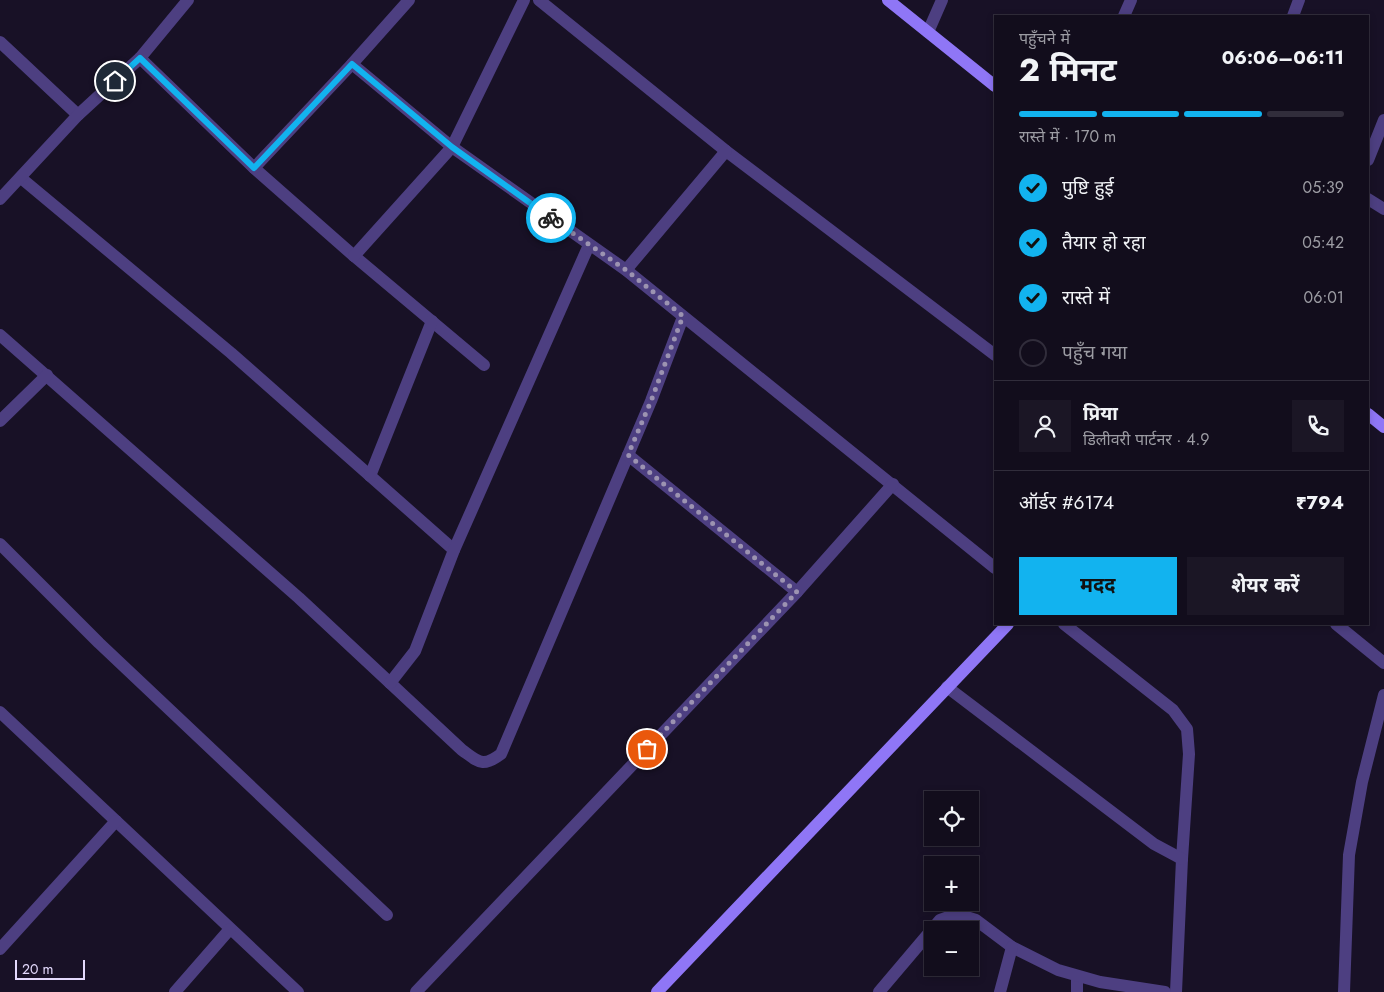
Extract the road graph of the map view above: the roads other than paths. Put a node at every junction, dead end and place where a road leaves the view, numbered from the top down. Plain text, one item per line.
1 (188, 0) edge
2 (409, 0) edge
3 (524, 0) edge
4 (539, 0) edge
5 (888, 0) edge
6 (942, 0) edge
7 (1131, 0) edge
8 (1299, 0) edge
9 (1124, 15) edge
10 (1292, 15) edge
11 (928, 32) junction
12 (0, 42) edge
13 (140, 58) junction
14 (352, 64) junction
15 (994, 85) edge
16 (78, 115) junction
17 (1384, 120) edge
18 (452, 147) junction
19 (726, 150) junction
20 (1369, 158) edge
21 (254, 168) junction
22 (21, 178) junction
23 (0, 199) edge
24 (1369, 200) edge
25 (1384, 209) edge
26 (589, 244) junction
27 (354, 256) junction
28 (626, 270) junction
29 (683, 316) junction
30 (432, 321) junction
31 (0, 335) edge
32 (994, 354) edge
33 (484, 364) dead end
34 (47, 375) junction
35 (1369, 415) edge
36 (0, 421) edge
37 (1384, 427) edge
38 (628, 455) junction
39 (370, 476) junction
40 (893, 484) junction
41 (0, 544) edge
42 (454, 550) junction
43 (994, 567) edge
44 (797, 592) junction
45 (1007, 625) edge
46 (1065, 625) edge
47 (1337, 625) edge
48 (1384, 663) edge
49 (390, 683) junction
50 (947, 687) junction
51 (1384, 694) edge
52 (0, 712) edge
53 (116, 821) junction
54 (1182, 860) junction
55 (387, 915) dead end
56 (230, 929) junction
57 (1012, 946) junction
58 (0, 949) edge
59 (1076, 976) junction
60 (175, 992) edge
61 (298, 992) edge
62 (416, 992) edge
63 (657, 992) edge
64 (879, 992) edge
65 (1000, 992) edge
66 (1076, 992) edge
67 (1165, 992) edge
68 (1176, 992) edge
69 (1344, 992) edge

1 - 13 street
2 - 14 street
3 - 18 street
4 - 19 street
5 - 11 street
6 - 11 street
7 - 9 street
8 - 10 street
11 - 15 street
12 - 16 street
13 - 16 street
13 - 21 street
14 - 18 street
14 - 21 street
16 - 22 street
17 - 20 street
18 - 26 street
18 - 27 street
19 - 28 street
19 - 32 street
21 - 27 street
22 - 23 street
22 - 39 street
24 - 25 street
26 - 28 street
26 - 42 street
27 - 30 street
28 - 29 street
29 - 38 street
29 - 40 street
30 - 33 street
30 - 39 street
31 - 34 street
34 - 36 street
34 - 49 street
35 - 37 street
38 - 44 street
38 - 49 street
39 - 42 street
40 - 43 street
40 - 44 street
41 - 55 street
42 - 49 street
44 - 62 street
45 - 50 street
46 - 54 street
47 - 48 street
50 - 54 street
50 - 63 street
51 - 69 street
52 - 53 street
53 - 56 street
53 - 58 street
54 - 68 street
56 - 60 street
56 - 61 street
57 - 59 street
57 - 64 street
57 - 65 street
59 - 66 street
59 - 67 street

